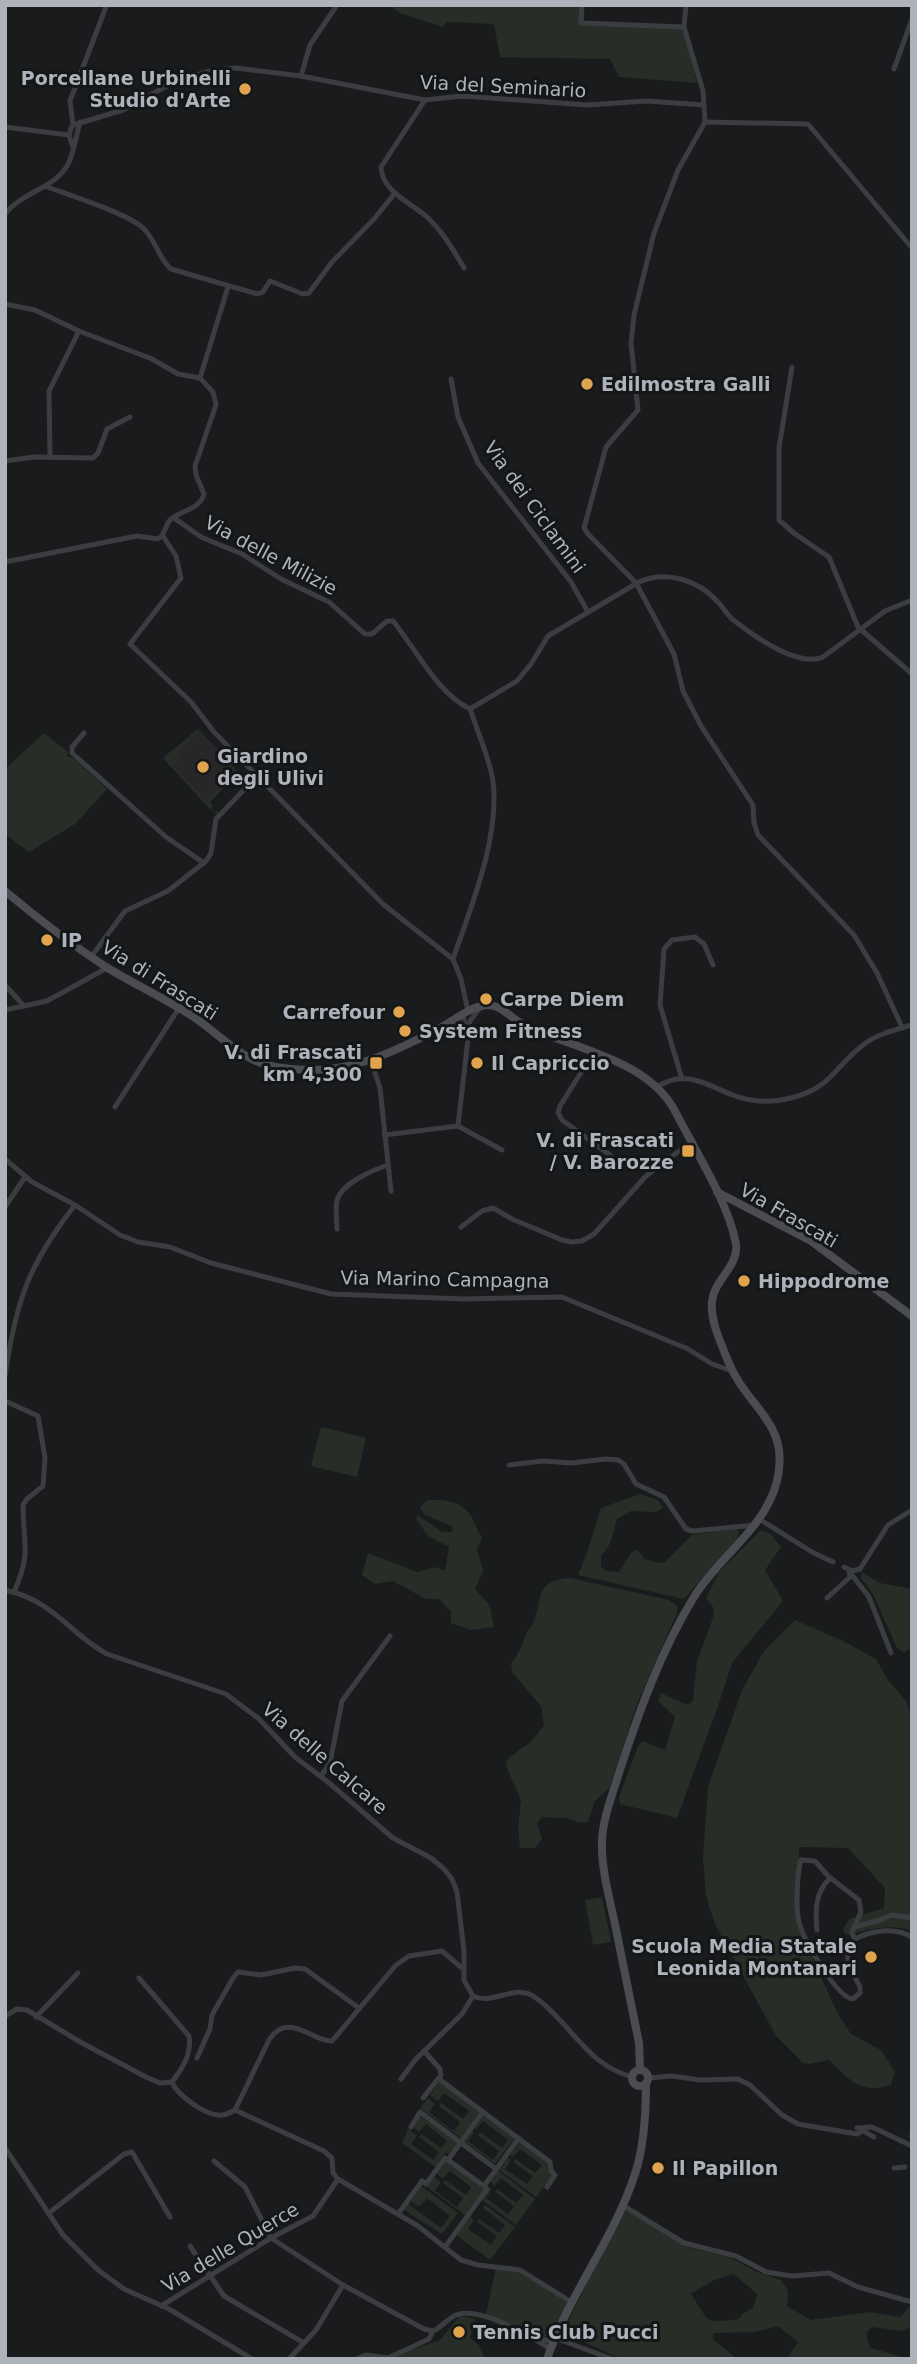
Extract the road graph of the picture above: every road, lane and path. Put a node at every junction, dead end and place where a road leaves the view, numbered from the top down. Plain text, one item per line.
1 (337, 5) edge
2 (582, 5) edge
3 (687, 5) edge
4 (106, 7) edge
5 (912, 19) edge
6 (684, 27) junction
7 (894, 69) dead end
8 (301, 76) junction
9 (425, 100) junction
10 (704, 105) junction
11 (80, 122) junction
12 (705, 122) junction
13 (73, 125) junction
14 (5, 127) edge
15 (69, 135) junction
16 (73, 148) junction
17 (45, 186) junction
18 (395, 193) junction
19 (5, 214) edge
20 (912, 248) edge
21 (464, 268) dead end
22 (228, 287) junction
23 (5, 304) edge
24 (79, 331) junction
25 (792, 367) dead end
26 (200, 378) junction
27 (451, 379) dead end
28 (130, 417) dead end
29 (50, 457) junction
30 (5, 461) edge
31 (174, 518) junction
32 (163, 536) junction
33 (5, 562) edge
34 (636, 583) junction
35 (912, 600) edge
36 (589, 612) junction
37 (859, 629) junction
38 (912, 674) edge
39 (470, 709) junction
40 (84, 733) dead end
41 (258, 775) junction
42 (204, 863) junction
43 (5, 891) edge
44 (91, 957) junction
45 (453, 959) junction
46 (713, 965) dead end
47 (107, 968) junction
48 (5, 985) edge
49 (24, 1006) junction
50 (178, 1008) junction
51 (5, 1010) edge
52 (472, 1011) junction
53 (455, 1020) junction
54 (912, 1025) edge
55 (464, 1026) junction
56 (902, 1027) junction
57 (468, 1035) junction
58 (594, 1052) junction
59 (371, 1061) junction
60 (682, 1079) junction
61 (657, 1086) junction
62 (115, 1107) dead end
63 (458, 1126) junction
64 (384, 1135) junction
65 (691, 1142) junction
66 (502, 1150) dead end
67 (5, 1159) edge
68 (387, 1165) junction
69 (618, 1169) dead end
70 (25, 1177) junction
71 (391, 1191) dead end
72 (717, 1192) junction
73 (75, 1205) junction
74 (5, 1207) edge
75 (461, 1227) dead end
76 (337, 1229) dead end
77 (912, 1316) edge
78 (732, 1371) junction
79 (5, 1376) edge
80 (5, 1401) edge
81 (509, 1465) dead end
82 (912, 1510) edge
83 (757, 1522) junction
84 (833, 1562) dead end
85 (847, 1569) junction
86 (5, 1590) edge
87 (13, 1592) junction
88 (827, 1598) dead end
89 (390, 1636) dead end
90 (891, 1653) dead end
91 (321, 1776) junction
92 (830, 1878) junction
93 (912, 1919) edge
94 (854, 1927) junction
95 (817, 1930) dead end
96 (912, 1937) edge
97 (855, 1939) junction
98 (463, 1969) junction
99 (78, 1973) dead end
100 (139, 1978) dead end
101 (473, 1996) junction
102 (359, 2008) junction
103 (5, 2016) edge
104 (36, 2017) junction
105 (424, 2051) junction
106 (197, 2058) dead end
107 (633, 2077) joint
108 (644, 2078) junction
109 (439, 2079) junction
110 (401, 2080) dead end
111 (172, 2082) junction
112 (423, 2098) dead end
113 (235, 2110) junction
114 (483, 2112) junction
115 (411, 2127) dead end
116 (860, 2129) junction
117 (874, 2137) dead end
118 (519, 2138) junction
119 (461, 2143) junction
120 (912, 2146) edge
121 (5, 2148) edge
122 (448, 2160) junction
123 (214, 2161) dead end
124 (905, 2167) dead end
125 (894, 2168) dead end
126 (496, 2169) junction
127 (338, 2179) junction
128 (484, 2186) junction
129 (547, 2187) dead end
130 (622, 2205) junction
131 (49, 2213) junction
132 (398, 2214) junction
133 (170, 2217) dead end
134 (271, 2238) junction
135 (190, 2246) dead end
136 (445, 2246) junction
137 (210, 2277) junction
138 (343, 2286) junction
139 (912, 2302) edge
140 (573, 2304) junction
141 (161, 2306) junction
142 (433, 2331) junction
143 (304, 2343) junction
144 (553, 2343) junction
145 (253, 2359) edge
146 (289, 2359) edge
147 (356, 2359) edge
148 (547, 2359) edge
149 (612, 2359) edge

1 - 8 street
2 - 6 street
3 - 6 street
4 - 13 street
5 - 7 street
6 - 10 street
8 - 9 street, Via del Seminario
8 - 11 street, Via del Seminario
9 - 10 street, Via del Seminario
9 - 18 street
10 - 12 street
11 - 13 street, Via del Seminario
11 - 16 street
12 - 20 street
12 - 34 street
13 - 15 street
14 - 15 street
15 - 16 street
16 - 17 street
17 - 19 street
17 - 22 street
18 - 21 street
18 - 22 street
22 - 26 street
23 - 24 street
24 - 26 street
24 - 29 street
25 - 37 street
26 - 31 street
27 - 36 street, Via dei Ciclamini
28 - 29 street
29 - 30 street
31 - 32 street
31 - 39 street, Via delle Milizie
32 - 33 street
32 - 41 street
34 - 36 street
34 - 37 street
34 - 56 street
35 - 37 street
36 - 39 street
37 - 38 street
39 - 45 street
40 - 42 street
41 - 42 street
41 - 45 street
42 - 44 street
43 - 44 main road, Via di Frascati
44 - 47 main road, Via di Frascati
45 - 52 street
46 - 60 street
47 - 49 street
47 - 50 main road, Via di Frascati
48 - 49 street
49 - 51 street
50 - 59 main road, Via di Frascati
50 - 62 street
52 - 53 main road, Via di Frascati
52 - 55 street
52 - 57 street
52 - 58 main road
53 - 55 street
53 - 59 main road, Via di Frascati
54 - 56 street
55 - 57 street
56 - 60 street
57 - 63 street
58 - 61 main road
58 - 69 street
59 - 64 street
60 - 61 street
61 - 65 main road
63 - 64 street
63 - 66 street
64 - 68 street
65 - 72 main road
65 - 75 street
67 - 70 street, Via Marino Campagna
68 - 71 street
68 - 76 street
70 - 73 street, Via Marino Campagna
70 - 74 street
72 - 77 main road, Via Frascati
72 - 78 main road
73 - 78 street, Via Marino Campagna
73 - 79 street
78 - 83 main road
80 - 87 street
81 - 83 street
82 - 85 street
83 - 84 street
83 - 108 main road
85 - 88 street
85 - 90 street
86 - 87 street, Via delle Calcare
87 - 91 street, Via delle Calcare
89 - 91 street
91 - 98 street, Via delle Calcare
92 - 94 street
92 - 95 street
92 - 97 street
93 - 94 street
94 - 97 street
96 - 97 street
98 - 101 street, Via delle Calcare
98 - 102 street
99 - 104 street
100 - 111 street
101 - 105 street
101 - 107 street
102 - 106 street
102 - 113 street
103 - 104 street
104 - 111 street
105 - 109 street
105 - 110 street
107 - 108 main road
108 - 116 street
108 - 130 main road
109 - 112 street
109 - 114 street
111 - 113 street
113 - 127 street
114 - 118 street
114 - 119 street
115 - 119 street
116 - 117 street
116 - 120 street
118 - 126 street
118 - 129 street
119 - 122 street
119 - 126 street
121 - 131 street
122 - 128 street
122 - 132 street
123 - 134 street
124 - 125 street
126 - 128 street
127 - 132 street
127 - 134 street, Via delle Querce
128 - 136 street
130 - 139 street
130 - 140 main road
131 - 133 street
131 - 141 street
132 - 136 street
134 - 137 street, Via delle Querce
134 - 138 street
135 - 137 street
136 - 140 street
137 - 141 street, Via delle Querce
137 - 143 street
138 - 142 street
138 - 143 street
140 - 144 main road
141 - 145 street
142 - 144 street
142 - 147 street
143 - 146 street
144 - 148 main road
144 - 149 street

